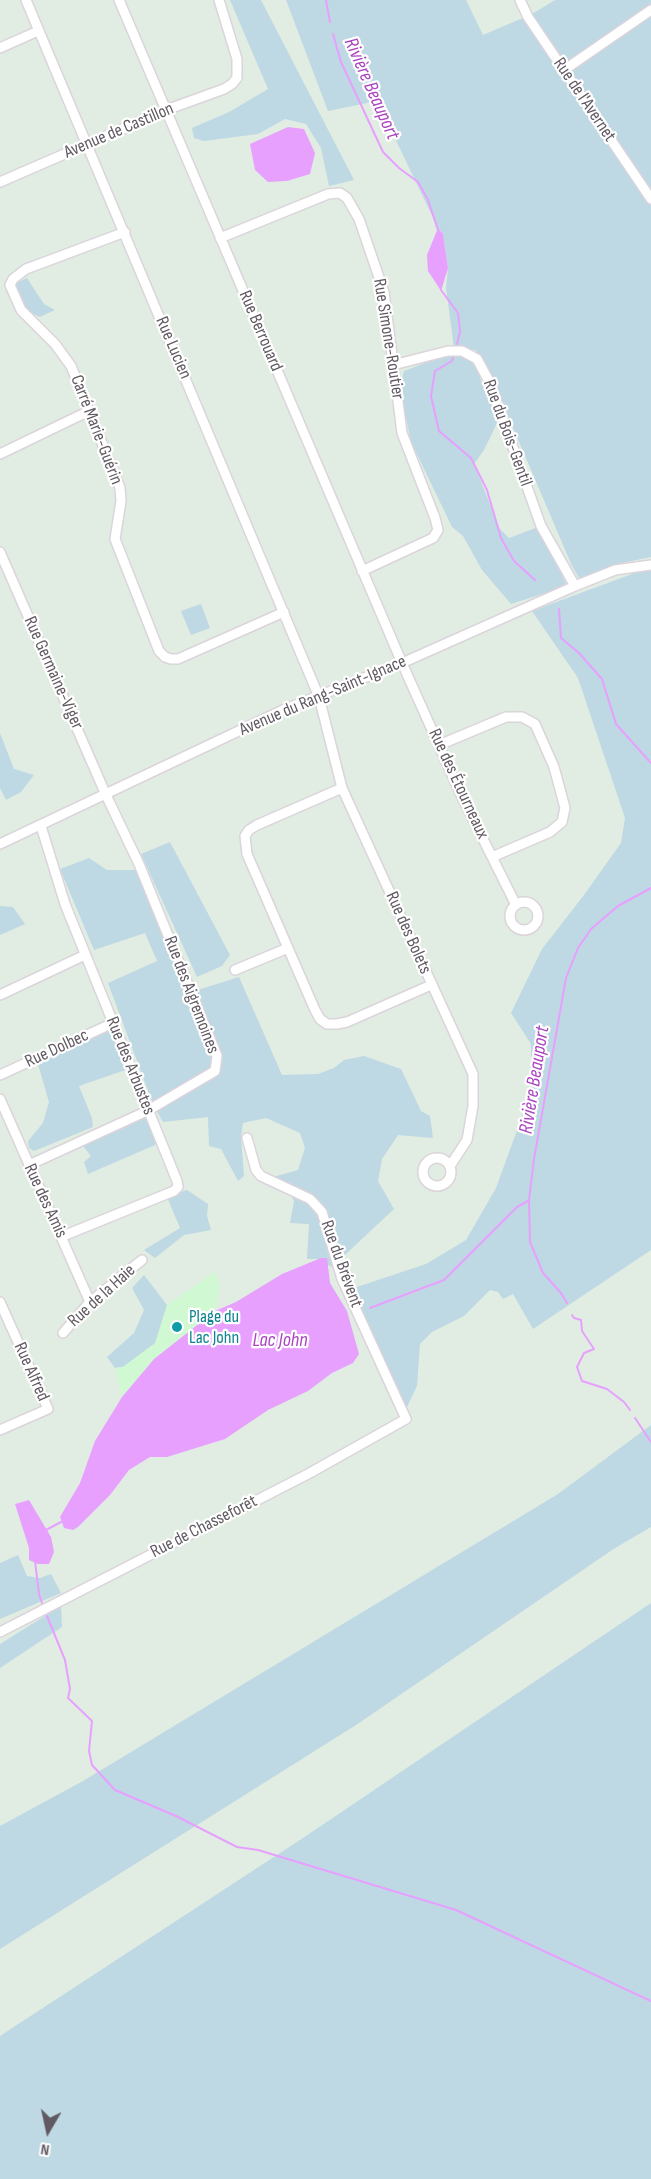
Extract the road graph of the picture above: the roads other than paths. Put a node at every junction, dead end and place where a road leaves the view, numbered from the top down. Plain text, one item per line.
1 (26, 0) edge
2 (119, 0) edge
3 (219, 0) edge
4 (520, 0) edge
5 (651, 10) edge
6 (38, 31) junction
7 (0, 48) edge
8 (564, 70) junction
9 (166, 110) junction
10 (87, 144) junction
11 (0, 182) edge
12 (651, 199) edge
13 (125, 232) junction
14 (220, 238) junction
15 (393, 365) junction
16 (89, 411) junction
17 (0, 454) edge
18 (0, 552) edge
19 (651, 565) edge
20 (362, 571) junction
21 (575, 586) junction
22 (284, 612) junction
23 (402, 663) junction
24 (319, 697) junction
25 (439, 745) junction
26 (342, 788) junction
27 (106, 795) junction
28 (41, 826) junction
29 (0, 844) edge
30 (492, 857) junction
31 (516, 905) dead end
32 (288, 948) junction
33 (85, 955) junction
34 (235, 970) dead end
35 (431, 985) junction
36 (0, 994) edge
37 (113, 1023) junction
38 (0, 1075) edge
39 (0, 1099) edge
40 (147, 1111) junction
41 (247, 1138) dead end
42 (29, 1165) junction
43 (450, 1166) dead end
44 (63, 1236) junction
45 (142, 1260) dead end
46 (0, 1302) edge
47 (90, 1302) junction
48 (63, 1333) dead end
49 (406, 1419) joint
50 (0, 1430) edge
51 (0, 1632) edge

1 - 6 street, Rue Lucien
2 - 9 street, Rue Berrouard
3 - 9 street, Avenue de Castillon
4 - 8 street, Rue de l'Avernet
5 - 8 street
6 - 7 street
6 - 10 street, Rue Lucien
8 - 12 street, Rue de l'Avernet
9 - 10 street, Avenue de Castillon
9 - 14 street, Rue Berrouard
10 - 11 street, Avenue de Castillon
10 - 13 street, Rue Lucien
13 - 16 street, Carré Marie-Guérin
13 - 22 street, Rue Lucien
14 - 15 street, Rue Simone-Routier
14 - 20 street, Rue Berrouard
15 - 20 street, Rue Simone-Routier
15 - 21 street, Rue du Bois-Gentil
16 - 17 street
16 - 22 street, Carré Marie-Guérin
18 - 27 street, Rue Germaine-Viger
19 - 21 street, Avenue du Rang-Saint-Ignace
20 - 23 street, Rue Berrouard
21 - 23 street, Avenue du Rang-Saint-Ignace
22 - 24 street, Rue Lucien
23 - 24 street, Avenue du Rang-Saint-Ignace
23 - 25 street, Rue des Étourneaux
24 - 26 street, Rue des Bolets
24 - 27 street, Avenue du Rang-Saint-Ignace
25 - 30 street, Rue des Étourneaux
25 - 30 street
26 - 32 street
26 - 35 street, Rue des Bolets
27 - 28 street, Avenue du Rang-Saint-Ignace
27 - 40 street, Rue des Aigremoines
28 - 29 street, Avenue du Rang-Saint-Ignace
28 - 33 street, Rue des Arbustes
30 - 31 street, Rue des Étourneaux
32 - 34 street
32 - 35 street
33 - 36 street
33 - 37 street, Rue des Arbustes
35 - 43 street, Rue des Bolets
37 - 38 street, Rue Dolbec
37 - 40 street, Rue des Arbustes
39 - 42 street, Rue des Amis
40 - 42 street, Rue des Aigremoines
40 - 44 street, Rue des Arbustes
41 - 49 street, Rue du Brévent
42 - 44 street, Rue des Amis
44 - 47 street, Rue des Amis
45 - 47 street, Rue de la Haie
46 - 50 street, Rue Alfred
47 - 48 street, Rue de la Haie
49 - 51 street, Rue de Chasseforêt

